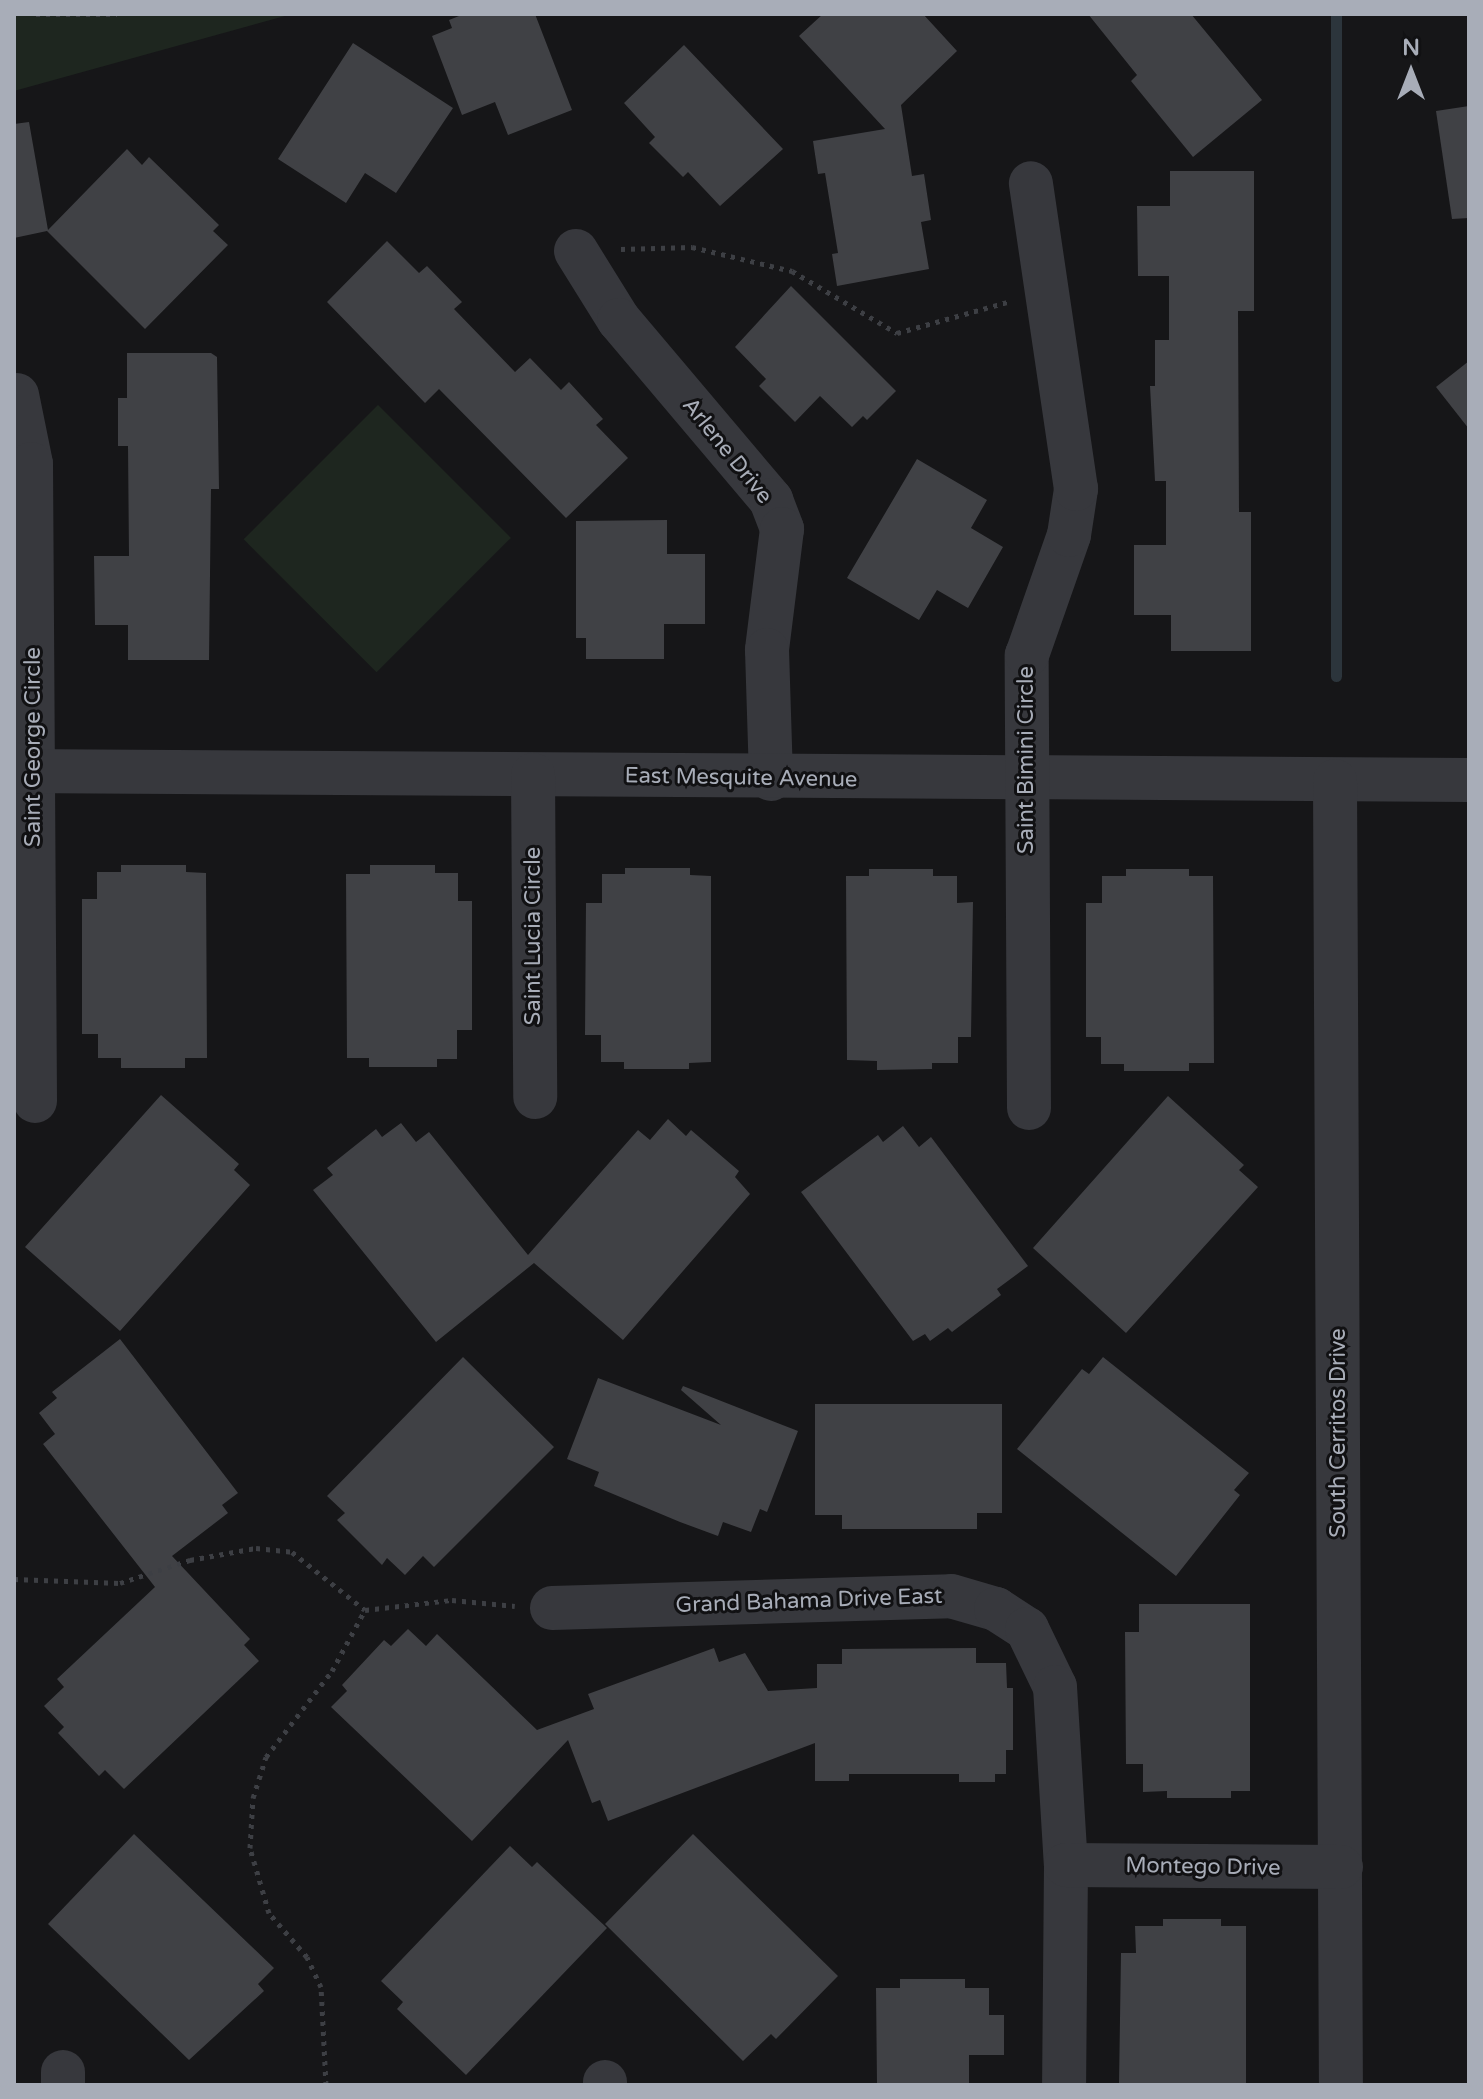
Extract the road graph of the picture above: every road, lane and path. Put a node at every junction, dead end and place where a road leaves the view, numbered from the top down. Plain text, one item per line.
1 (36, 14) edge
2 (117, 14) edge
3 (1031, 183) dead end
4 (576, 251) joint
5 (1048, 295) junction
6 (17, 395) dead end
7 (25, 771) edge
8 (533, 775) junction
9 (771, 779) junction
10 (1027, 780) junction
11 (1469, 780) edge
12 (1335, 781) junction
13 (535, 1097) dead end
14 (35, 1101) dead end
15 (1029, 1108) dead end
16 (14, 1579) edge
17 (552, 1608) joint
18 (365, 1610) junction
19 (1066, 1865) junction
20 (1341, 1867) junction
21 (326, 2085) edge
22 (1064, 2085) edge
23 (1341, 2085) edge

1 - 2 path
3 - 5 street, Saint Bimini Circle
4 - 5 path
4 - 9 street, Arlene Drive
5 - 10 street, Saint Bimini Circle
6 - 7 street, Saint George Circle
7 - 8 street, East Mesquite Avenue
7 - 14 street, Saint George Circle
8 - 9 street, East Mesquite Avenue
8 - 13 street, Saint Lucia Circle
9 - 10 street, East Mesquite Avenue
10 - 12 street, East Mesquite Avenue
10 - 15 street, Saint Bimini Circle
11 - 12 street, East Mesquite Avenue
12 - 20 street, South Cerritos Drive
16 - 18 path
17 - 18 path
17 - 19 street, Grand Bahama Drive East
18 - 21 path
19 - 20 street, Montego Drive
19 - 22 street, Grand Bahama Drive East
20 - 23 street, South Cerritos Drive

